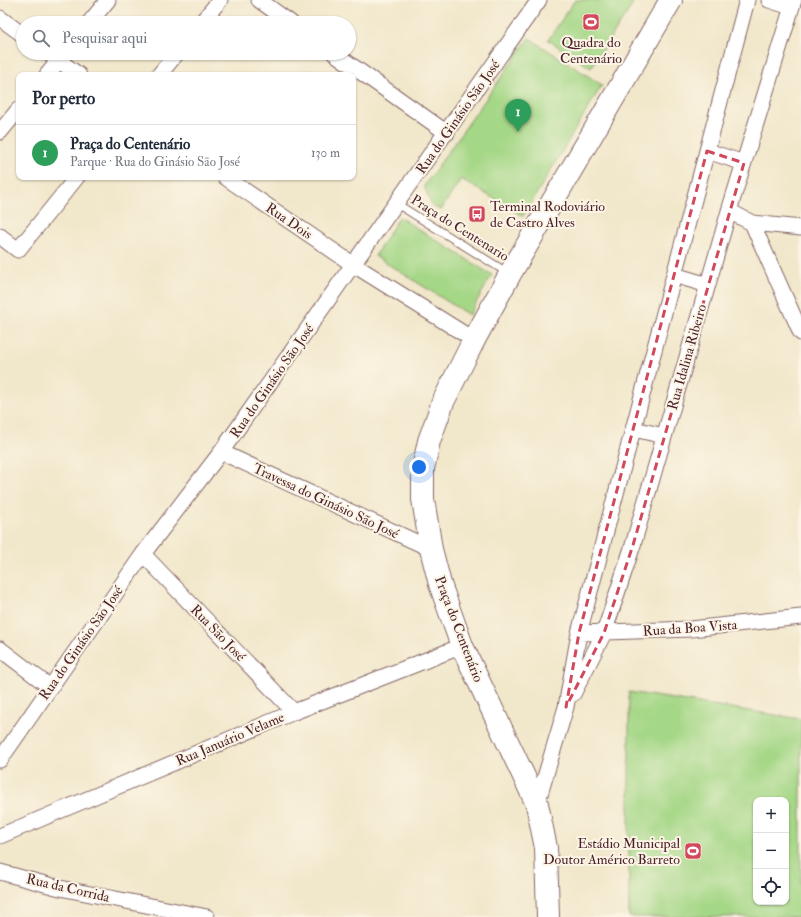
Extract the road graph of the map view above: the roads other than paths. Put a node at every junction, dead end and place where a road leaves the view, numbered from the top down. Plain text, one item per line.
1 (108, 0) edge
2 (220, 0) edge
3 (259, 0) edge
4 (539, 0) edge
5 (671, 0) edge
6 (747, 0) edge
7 (769, 0) edge
8 (792, 4) edge
9 (95, 16) edge
10 (207, 16) edge
11 (281, 16) edge
12 (0, 18) edge
13 (16, 30) edge
14 (55, 60) edge
15 (62, 60) edge
16 (171, 60) edge
17 (344, 60) edge
18 (49, 72) edge
19 (76, 72) edge
20 (161, 72) edge
21 (16, 113) edge
22 (0, 132) edge
23 (447, 133) junction
24 (707, 151) junction
25 (744, 164) junction
26 (75, 180) edge
27 (229, 180) edge
28 (397, 204) junction
29 (729, 212) junction
30 (752, 224) junction
31 (801, 228) edge
32 (0, 236) edge
33 (354, 265) junction
34 (510, 274) junction
35 (674, 275) junction
36 (708, 285) junction
37 (801, 333) edge
38 (474, 340) junction
39 (634, 429) junction
40 (664, 436) junction
41 (221, 452) junction
42 (431, 549) junction
43 (143, 554) junction
44 (801, 617) edge
45 (604, 633) junction
46 (579, 634) junction
47 (462, 646) junction
48 (0, 649) edge
49 (50, 688) junction
50 (566, 707) junction
51 (294, 712) junction
52 (0, 759) edge
53 (537, 804) junction
54 (0, 836) edge
55 (0, 872) edge
56 (207, 917) edge
57 (548, 917) edge

1 - 9 street
2 - 10 street
3 - 11 street
4 - 23 street, Rua do Ginásio São José
5 - 34 main road, Praça do Centenário
6 - 24 street, Rua Idalina Ribeiro
7 - 8 street
8 - 25 street, Rua Idalina Ribeiro
12 - 13 street
14 - 18 street
15 - 19 street
16 - 20 street
17 - 23 street
21 - 22 street
23 - 28 street, Rua do Ginásio São José
24 - 25 street
24 - 35 street, Rua Idalina Ribeiro
25 - 29 street, Rua Idalina Ribeiro
26 - 32 street
27 - 33 street, Rua Dois
28 - 33 street, Rua do Ginásio São José
28 - 34 lane, Praça do Centenario
29 - 30 street
29 - 36 street, Rua Idalina Ribeiro
30 - 31 street
30 - 37 street
33 - 38 street
33 - 41 street, Rua do Ginásio São José
34 - 38 main road, Praça do Centenário
35 - 36 street
35 - 39 street, Rua Idalina Ribeiro
36 - 40 street, Rua Idalina Ribeiro
38 - 42 main road, Praça do Centenário
39 - 40 street
39 - 46 street, Rua Idalina Ribeiro
40 - 45 street, Rua Idalina Ribeiro
41 - 42 street, Travessa do Ginásio São José
41 - 43 street, Rua do Ginásio São José
42 - 47 main road, Praça do Centenário
43 - 49 street, Rua do Ginásio São José
43 - 51 street, Rua São José
44 - 45 street, Rua da Boa Vista
45 - 46 street, Rua da Boa Vista
45 - 50 street, Rua Idalina Ribeiro
46 - 50 street, Rua Idalina Ribeiro
47 - 51 street, Rua Januário Velame
47 - 53 main road, Praça do Centenário
48 - 49 street
49 - 52 street, Rua do Ginásio São José
50 - 53 street, Rua Idalina Ribeiro
51 - 54 street, Rua Januário Velame
53 - 57 main road, Praça do Centenário
55 - 56 street, Rua da Corrida

